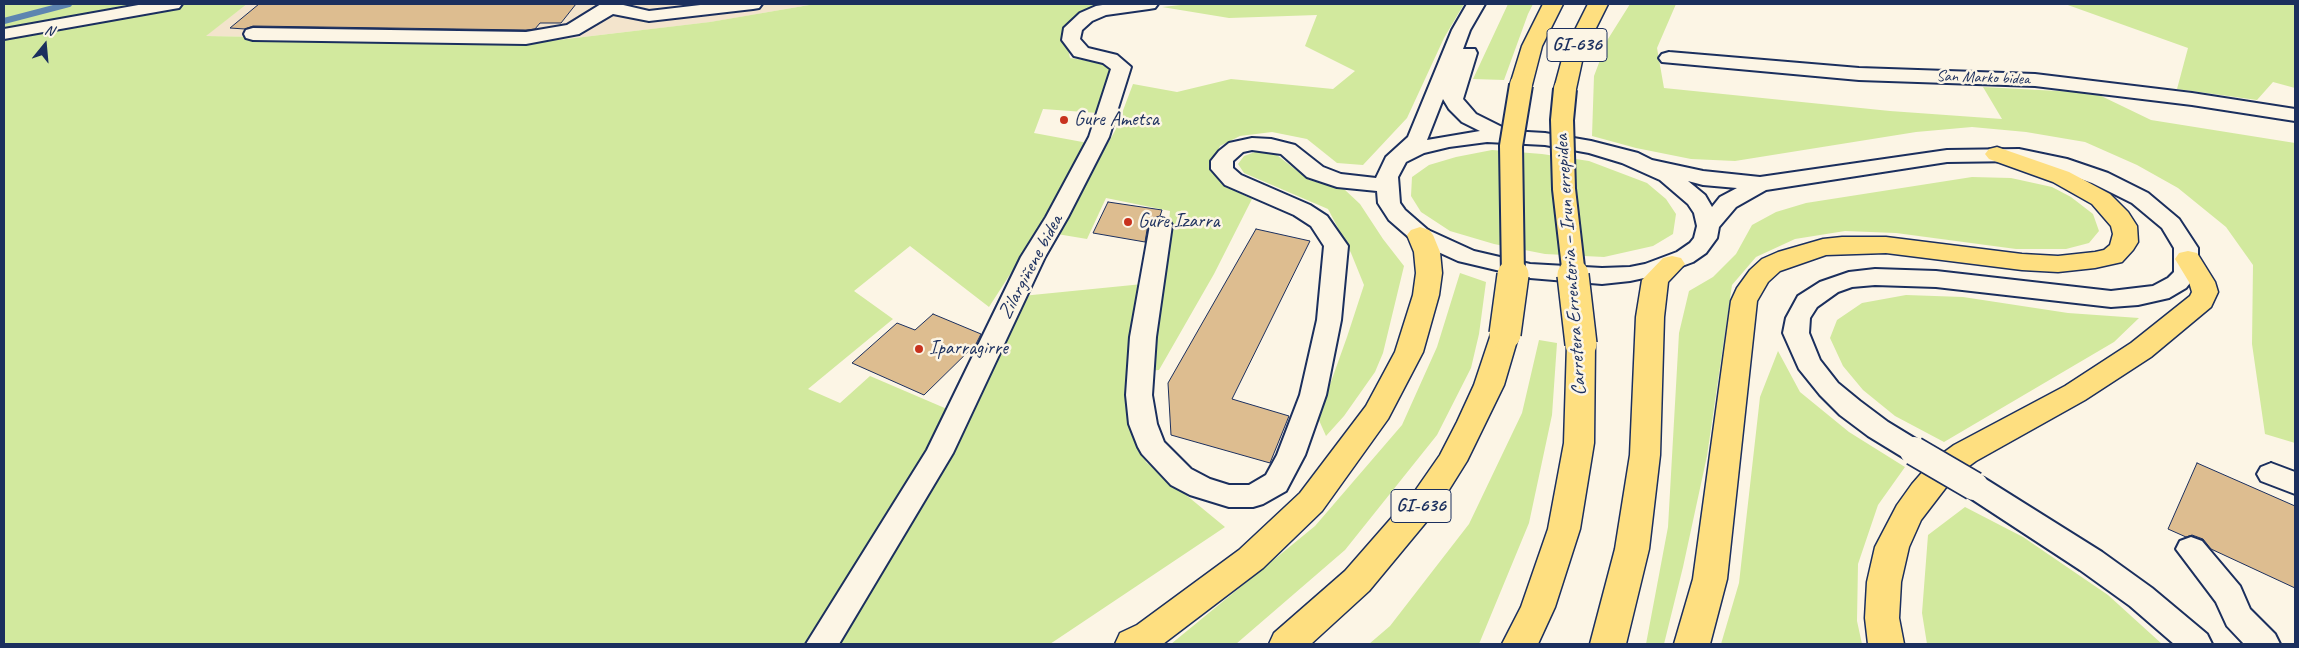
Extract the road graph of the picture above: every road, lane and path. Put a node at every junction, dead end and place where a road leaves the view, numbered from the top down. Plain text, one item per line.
1 (173, 4) edge
2 (754, 4) edge
3 (1150, 4) edge
4 (1476, 4) edge
5 (1493, 4) edge
6 (1553, 4) edge
7 (1598, 4) edge
8 (610, 6) edge
9 (4, 34) edge
10 (253, 34) dead end
11 (1669, 58) dead end
12 (1446, 92) junction
13 (2295, 114) edge
14 (1515, 136) junction
15 (1997, 154) junction
16 (1394, 162) junction
17 (1650, 166) junction
18 (1760, 184) junction
19 (1386, 186) junction
20 (1161, 225) dead end
21 (1708, 226) junction
22 (1420, 235) junction
23 (2188, 259) junction
24 (1672, 264) junction
25 (2191, 549) dead end
26 (822, 644) edge
27 (1133, 644) edge
28 (1287, 644) edge
29 (1520, 644) edge
30 (1608, 644) edge
31 (1692, 644) edge
32 (1886, 644) edge
33 (2196, 644) edge
34 (2264, 644) edge

1 - 9 street
2 - 8 street
3 - 26 street, Zilargiñene bidea
4 - 12 street
5 - 12 street
6 - 28 main road, GI-636, bridge
7 - 29 main road, Carretera Errenteria – Irun errepidea / GI-636, bridge
8 - 10 street
11 - 13 street, San Marko bidea
12 - 14 street
12 - 16 street
14 - 16 street
14 - 17 street
15 - 18 street
15 - 23 street
15 - 31 main road
16 - 19 street
17 - 18 street
17 - 21 street
18 - 21 street
19 - 20 street
19 - 22 street
21 - 24 street
22 - 24 street
22 - 27 main road
23 - 32 main road
23 - 33 street, bridge
24 - 30 main road
25 - 34 street

